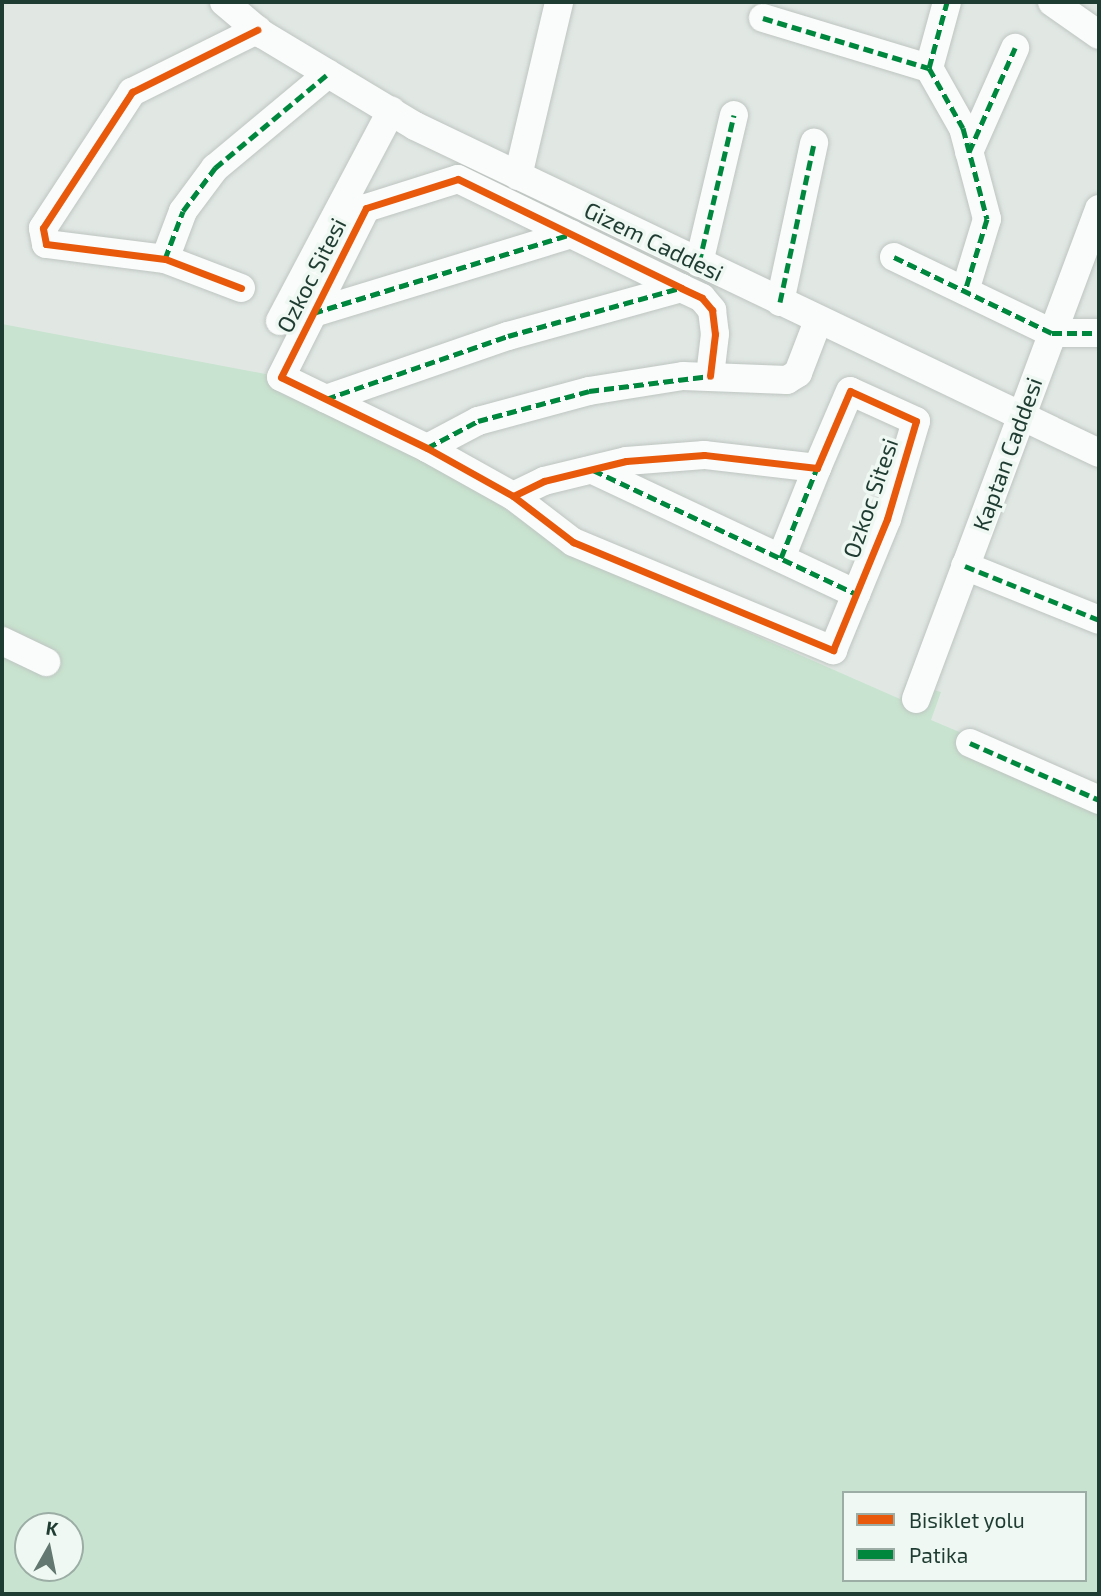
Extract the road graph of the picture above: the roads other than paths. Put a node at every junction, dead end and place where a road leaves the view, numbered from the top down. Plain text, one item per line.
1 (224, 2) edge
2 (559, 2) edge
3 (947, 2) edge
4 (1052, 2) edge
5 (762, 18) dead end
6 (257, 30) junction
7 (1099, 35) edge
8 (1015, 48) dead end
9 (929, 68) junction
10 (328, 74) junction
11 (391, 111) junction
12 (734, 115) dead end
13 (814, 143) dead end
14 (970, 152) junction
15 (518, 176) junction
16 (1099, 209) edge
17 (571, 234) junction
18 (894, 257) dead end
19 (165, 259) junction
20 (699, 263) junction
21 (242, 288) dead end
22 (681, 288) junction
23 (965, 291) junction
24 (780, 302) junction
25 (313, 313) junction
26 (280, 321) dead end
27 (818, 321) junction
28 (1052, 333) junction
29 (1099, 333) edge
30 (710, 376) junction
31 (326, 399) junction
32 (1020, 418) junction
33 (427, 448) junction
34 (1099, 453) edge
35 (817, 468) junction
36 (593, 470) junction
37 (513, 496) junction
38 (780, 558) junction
39 (965, 566) junction
40 (856, 594) junction
41 (1099, 620) edge
42 (2, 641) edge
43 (46, 662) dead end
44 (916, 699) dead end
45 (970, 743) dead end
46 (1099, 800) edge

1 - 6 street, Gizem Caddesi
2 - 15 street
3 - 9 street
4 - 7 street
5 - 9 street
6 - 10 street, Gizem Caddesi
6 - 19 street
8 - 14 street
9 - 14 street
10 - 11 street, Gizem Caddesi
10 - 19 street
11 - 15 street, Gizem Caddesi
11 - 26 street
12 - 20 street
13 - 24 street
14 - 23 street
15 - 20 street, Gizem Caddesi
16 - 28 street, Kaptan Caddesi
17 - 22 street, Ozkoc Sitesi
17 - 25 street, Ozkoc Sitesi
17 - 25 street, Ozkoc Sitesi
18 - 23 street
19 - 21 street
20 - 24 street, Gizem Caddesi
22 - 30 street, Ozkoc Sitesi
22 - 31 street
23 - 28 street
24 - 27 street, Gizem Caddesi
25 - 31 street, Ozkoc Sitesi
27 - 30 street
27 - 32 street, Gizem Caddesi
28 - 29 street
28 - 32 street, Kaptan Caddesi
30 - 33 street
31 - 33 street, Ozkoc Sitesi
32 - 34 street, Gizem Caddesi
32 - 39 street, Kaptan Caddesi
33 - 37 street, Ozkoc Sitesi
35 - 36 street
35 - 38 street
35 - 40 street, Ozkoc Sitesi
36 - 37 street
36 - 38 street, Ozkoc Sitesi
37 - 40 street, Ozkoc Sitesi
38 - 40 street, Ozkoc Sitesi
39 - 41 street
39 - 44 street, Kaptan Caddesi
42 - 43 street
45 - 46 street

